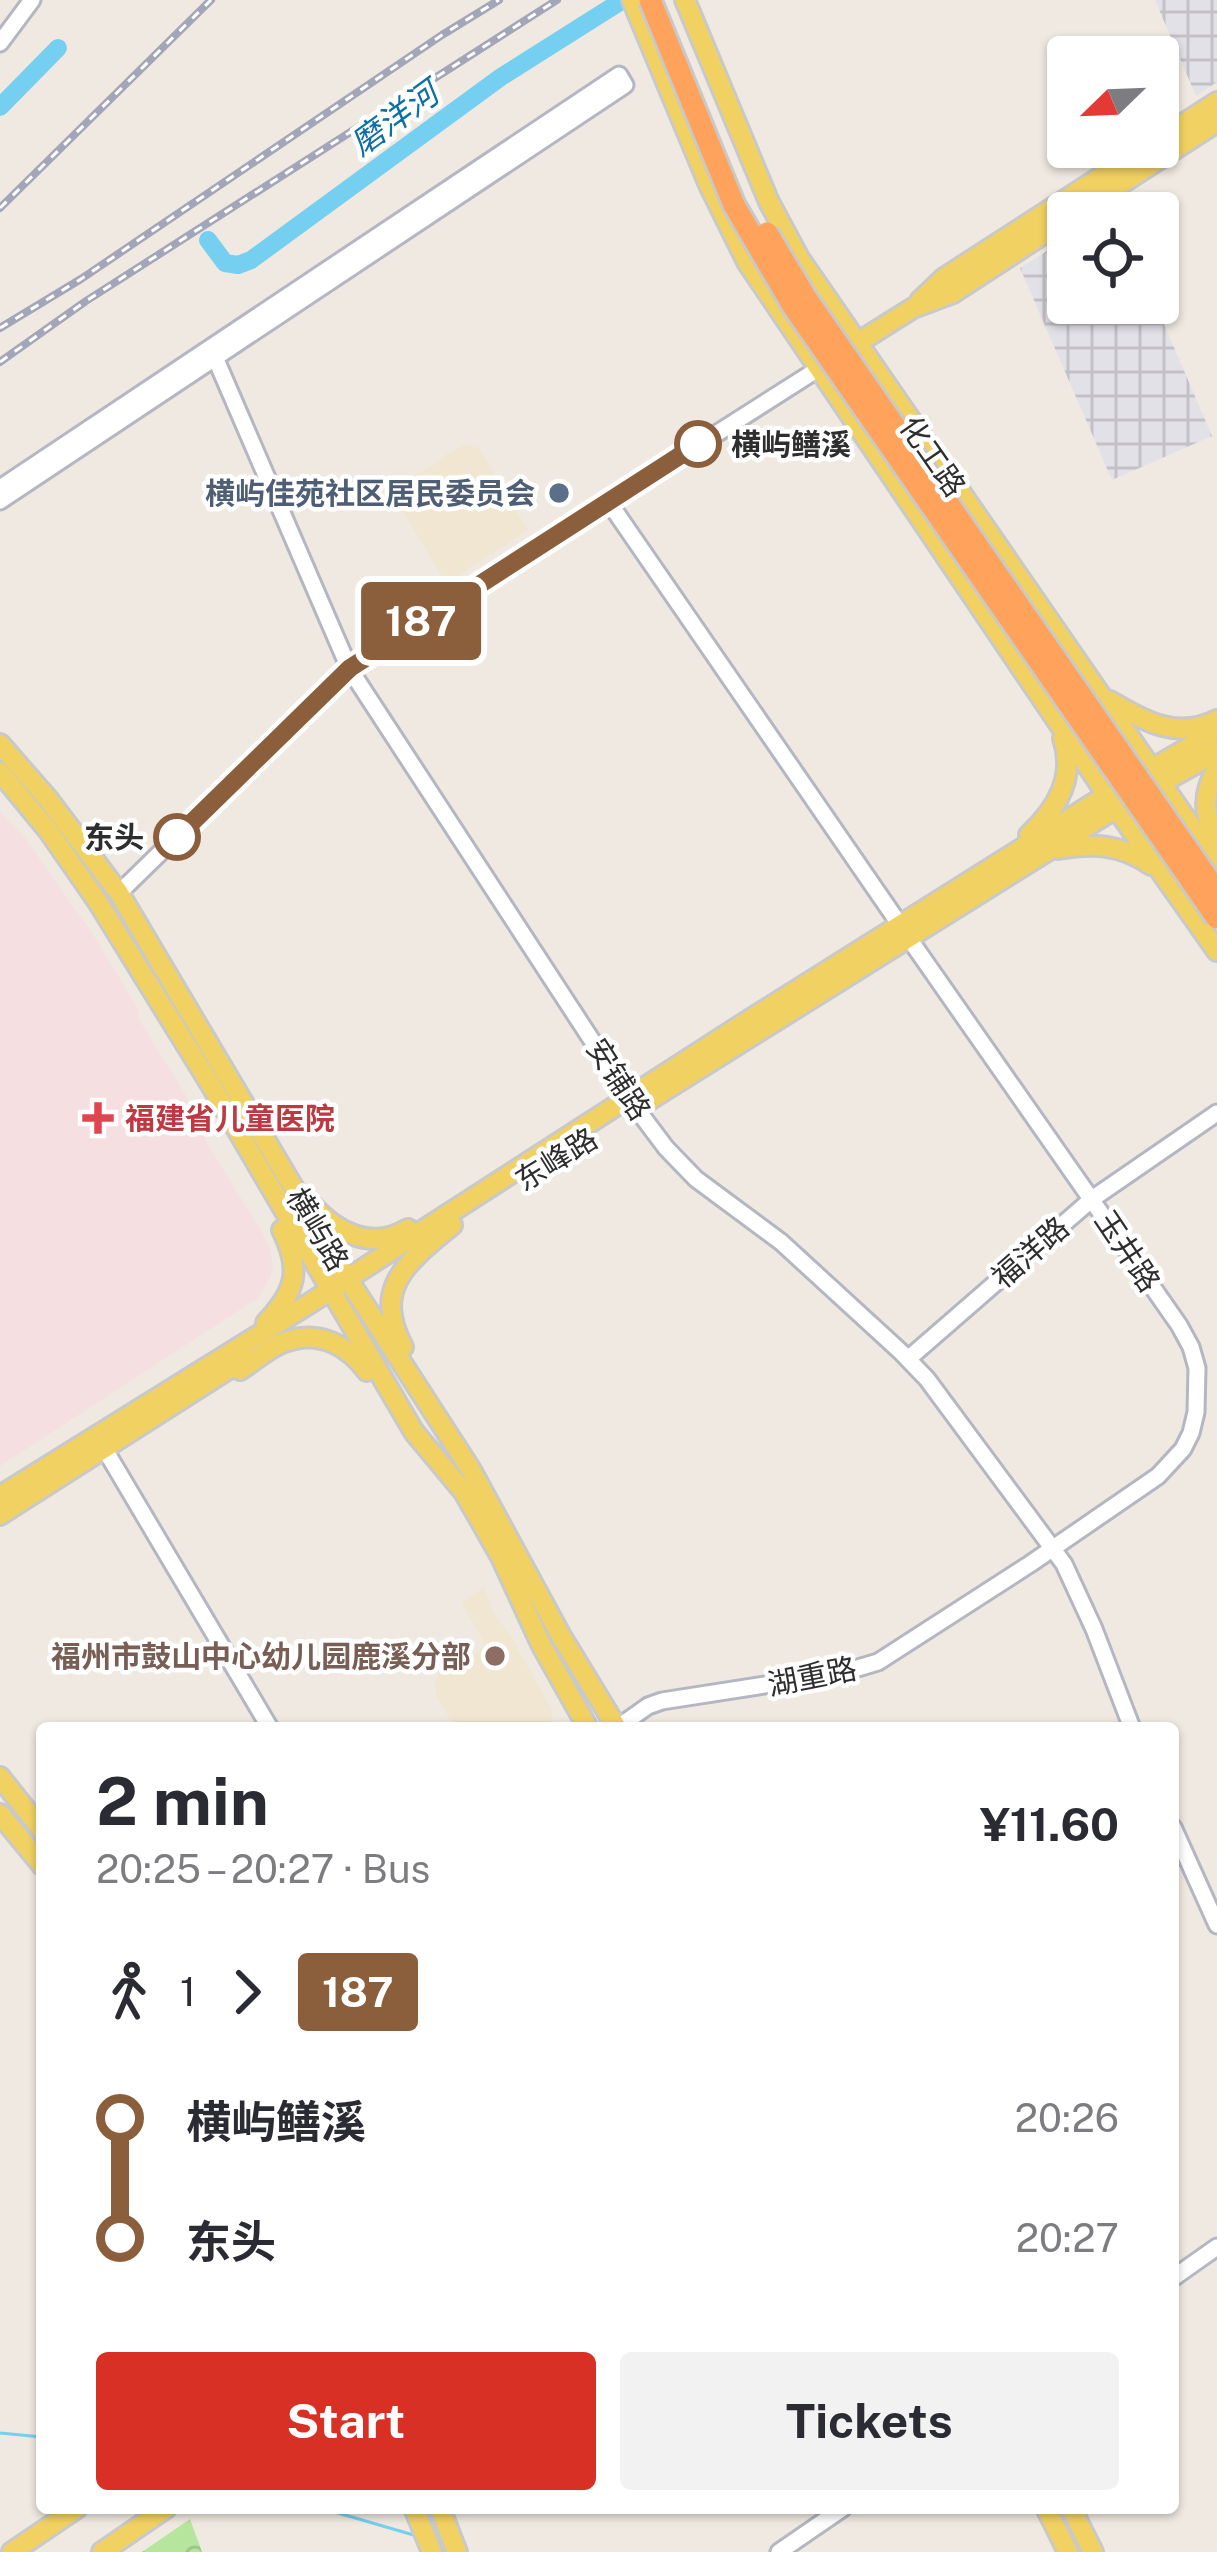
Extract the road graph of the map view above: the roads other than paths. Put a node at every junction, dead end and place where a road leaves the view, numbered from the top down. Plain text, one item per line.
1 (32, 0) edge
2 (632, 0) edge
3 (650, 0) edge
4 (665, 0) edge
5 (685, 0) edge
6 (0, 44) edge
7 (1217, 102) edge
8 (1217, 122) edge
9 (1179, 126) edge
10 (1114, 168) edge
11 (1109, 192) edge
12 (1047, 232) edge
13 (913, 308) junction
14 (857, 343) junction
15 (213, 353) junction
16 (818, 368) junction
17 (0, 488) edge
18 (0, 501) edge
19 (608, 501) junction
20 (350, 668) junction
21 (1102, 696) junction
22 (1045, 702) junction
23 (1217, 720) edge
24 (1217, 731) edge
25 (0, 744) edge
26 (1217, 752) edge
27 (1217, 768) edge
28 (0, 772) edge
29 (1157, 775) junction
30 (1111, 802) junction
31 (1217, 841) edge
32 (1047, 851) junction
33 (1000, 861) junction
34 (1217, 864) edge
35 (1159, 871) junction
36 (119, 892) junction
37 (1217, 892) edge
38 (1217, 918) edge
39 (904, 931) junction
40 (1217, 950) edge
41 (633, 1103) junction
42 (1217, 1113) edge
43 (247, 1149) junction
44 (289, 1180) junction
45 (476, 1196) junction
46 (1093, 1198) junction
47 (452, 1225) junction
48 (350, 1283) junction
49 (333, 1295) junction
50 (253, 1339) junction
51 (908, 1359) junction
52 (192, 1392) junction
53 (437, 1416) junction
54 (414, 1432) junction
55 (104, 1448) junction
56 (0, 1496) edge
57 (0, 1515) edge
58 (1054, 1548) junction
59 (266, 1722) edge
60 (585, 1722) edge
61 (613, 1722) edge
62 (625, 1722) edge
63 (1130, 1722) edge
64 (0, 1778) edge
65 (0, 1814) edge
66 (36, 1823) edge
67 (1179, 1840) edge
68 (36, 1858) edge
69 (1217, 1925) edge
70 (1217, 2247) edge
71 (1179, 2274) edge
72 (68, 2514) edge
73 (157, 2514) edge
74 (416, 2514) edge
75 (443, 2514) edge
76 (834, 2514) edge
77 (1049, 2514) edge
78 (1074, 2514) edge
79 (12, 2552) edge
80 (102, 2552) edge
81 (432, 2552) edge
82 (457, 2552) edge
83 (779, 2552) edge
84 (1068, 2552) edge
85 (1093, 2552) edge

1 - 6 street
2 - 16 main road
3 - 38 highway, 化工路, bridge
4 - 37 highway, 化工路, bridge
5 - 14 main road
7 - 9 main road
8 - 11 main road
10 - 13 main road
12 - 13 main road
13 - 14 main road
14 - 16 main road
14 - 21 main road
15 - 15 street
15 - 17 street
15 - 18 street
15 - 20 street, 安铺路
16 - 19 street
16 - 22 main road
19 - 20 street
19 - 39 street, 玉井路
20 - 36 street
20 - 41 street, 安铺路
21 - 23 main road
21 - 29 main road
22 - 30 main road
22 - 33 main road
24 - 29 main road
25 - 36 main road, 横屿路
26 - 29 main road
27 - 31 main road
28 - 43 main road, 横屿路
29 - 30 main road
29 - 34 main road
30 - 32 main road, 东峰路
30 - 33 main road, 东峰路
30 - 35 main road
32 - 35 main road
32 - 39 main road, 东峰路
33 - 39 main road, 东峰路
35 - 40 main road
36 - 44 main road, 横屿路
39 - 41 main road, 东峰路
39 - 46 street, 玉井路
41 - 45 main road, 东峰路
41 - 47 main road, 东峰路
41 - 51 street, 安铺路
42 - 46 street, 福洋路
43 - 49 main road, 横屿路
43 - 50 main road
44 - 45 main road
44 - 48 main road, 横屿路
45 - 48 main road, 东峰路
46 - 51 street, 福洋路
46 - 58 street, 玉井路
47 - 48 main road, 东峰路
47 - 53 main road
48 - 49 main road, 东峰路
48 - 53 main road, 横屿路
49 - 50 main road, 东峰路
49 - 52 main road, 东峰路
49 - 54 main road, 横屿路
50 - 56 main road, 东峰路
51 - 58 street, 安铺路
52 - 54 main road
52 - 55 main road, 东峰路
53 - 61 main road, 横屿路
54 - 60 main road, 横屿路
55 - 57 main road, 东峰路
55 - 59 street
58 - 62 street, 湖重路
58 - 63 street, 安铺路
64 - 66 main road
65 - 68 main road
67 - 69 street
70 - 71 street
72 - 79 main road
73 - 80 main road
74 - 81 main road
75 - 82 main road
76 - 83 street
77 - 84 main road
78 - 85 main road

